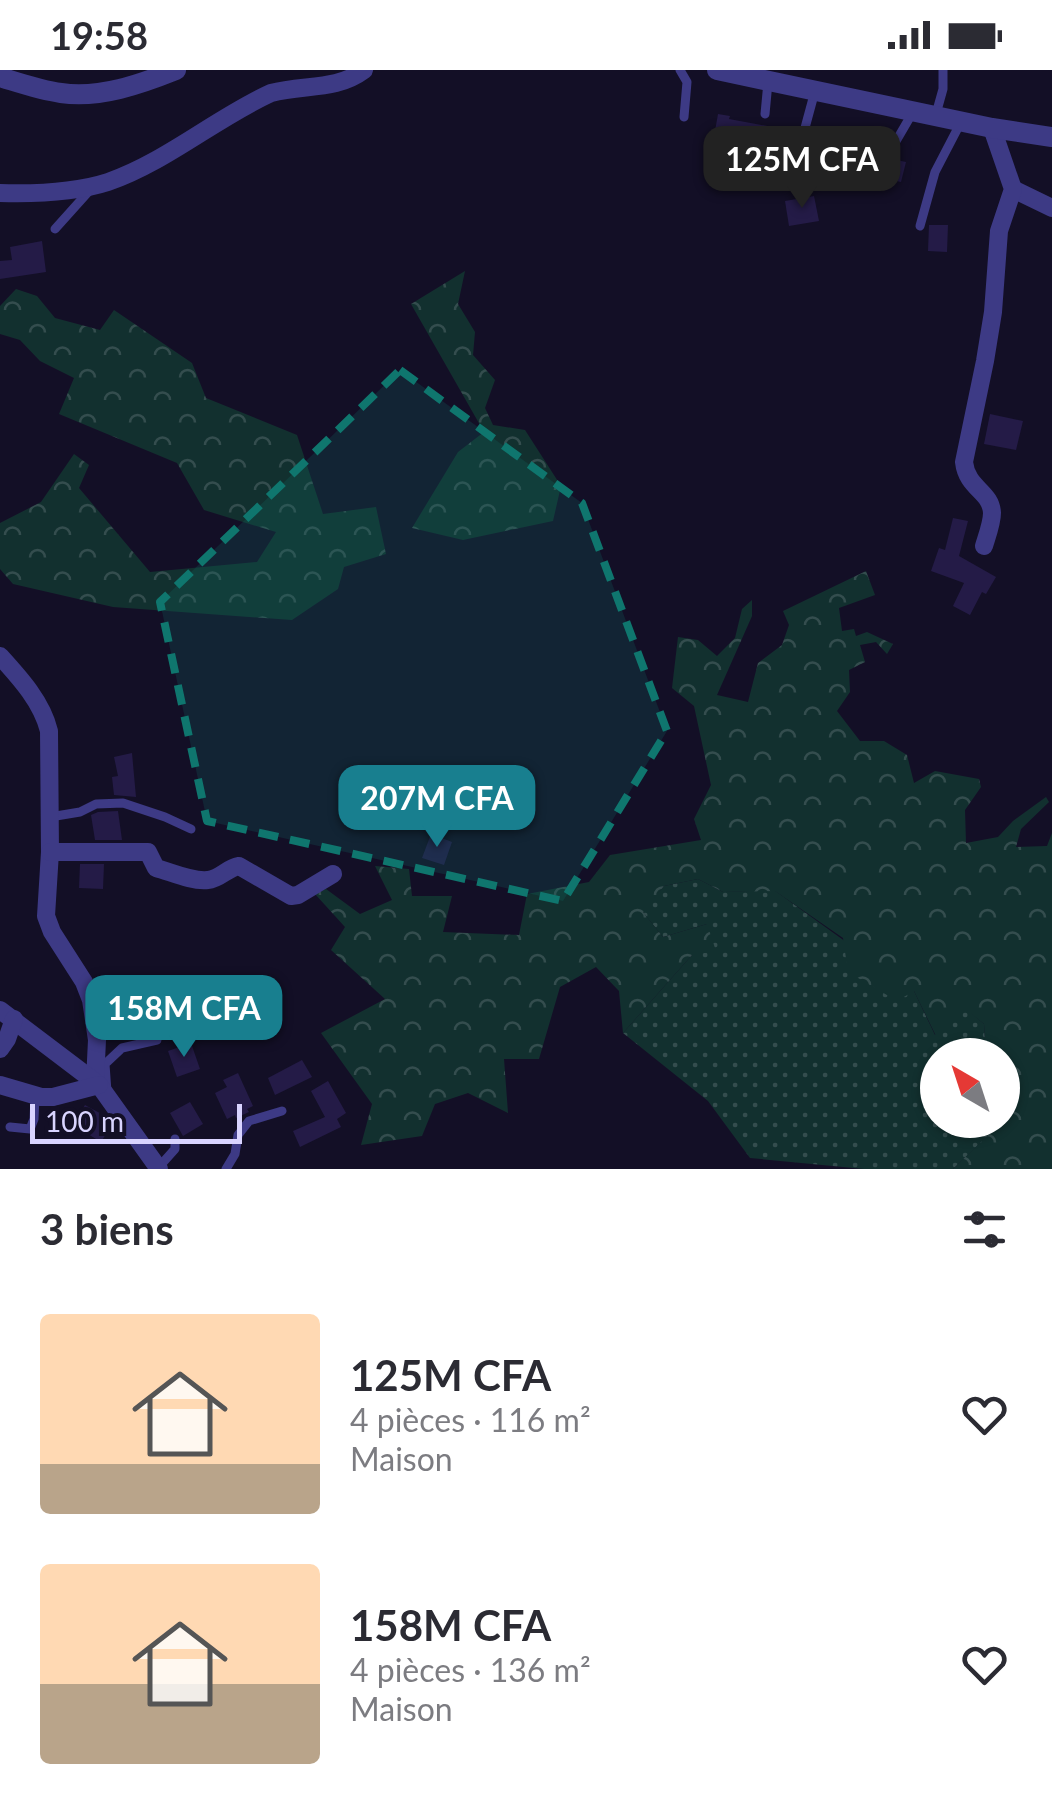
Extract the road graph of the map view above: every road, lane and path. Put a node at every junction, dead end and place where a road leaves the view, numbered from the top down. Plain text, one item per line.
1 (176, 70) edge
2 (364, 70) edge
3 (680, 70) edge
4 (717, 70) edge
5 (943, 70) edge
6 (0, 76) edge
7 (770, 76) edge
8 (815, 91) junction
9 (913, 112) junction
10 (765, 114) dead end
11 (935, 116) junction
12 (684, 118) dead end
13 (961, 122) junction
14 (992, 128) junction
15 (1052, 137) edge
16 (892, 148) dead end
17 (799, 150) dead end
18 (94, 186) junction
19 (1013, 189) junction
20 (0, 194) edge
21 (1052, 208) edge
22 (920, 226) dead end
23 (55, 229) dead end
24 (984, 546) dead end
25 (0, 656) edge
26 (50, 817) junction
27 (191, 830) dead end
28 (50, 852) junction
29 (334, 874) dead end
30 (7, 1014) edge
31 (157, 1040) dead end
32 (0, 1049) edge
33 (0, 1085) edge
34 (100, 1087) junction
35 (36, 1096) junction
36 (282, 1111) dead end
37 (10, 1127) dead end
38 (175, 1139) dead end
39 (159, 1168) edge
40 (226, 1169) edge

1 - 6 street
2 - 18 street
3 - 12 lane
4 - 7 street
5 - 11 lane
7 - 8 street
7 - 10 lane
8 - 9 street
8 - 17 lane
9 - 11 street
9 - 16 lane
11 - 13 street
13 - 14 street
13 - 22 lane
14 - 15 street
14 - 19 street
18 - 20 street
18 - 23 lane
19 - 21 street
19 - 24 street
25 - 26 street
26 - 27 lane
26 - 28 street
28 - 29 street
28 - 34 street
30 - 32 street
30 - 34 street
31 - 34 lane
33 - 35 street
34 - 35 street
34 - 39 street
35 - 37 lane
36 - 40 lane
38 - 39 lane

